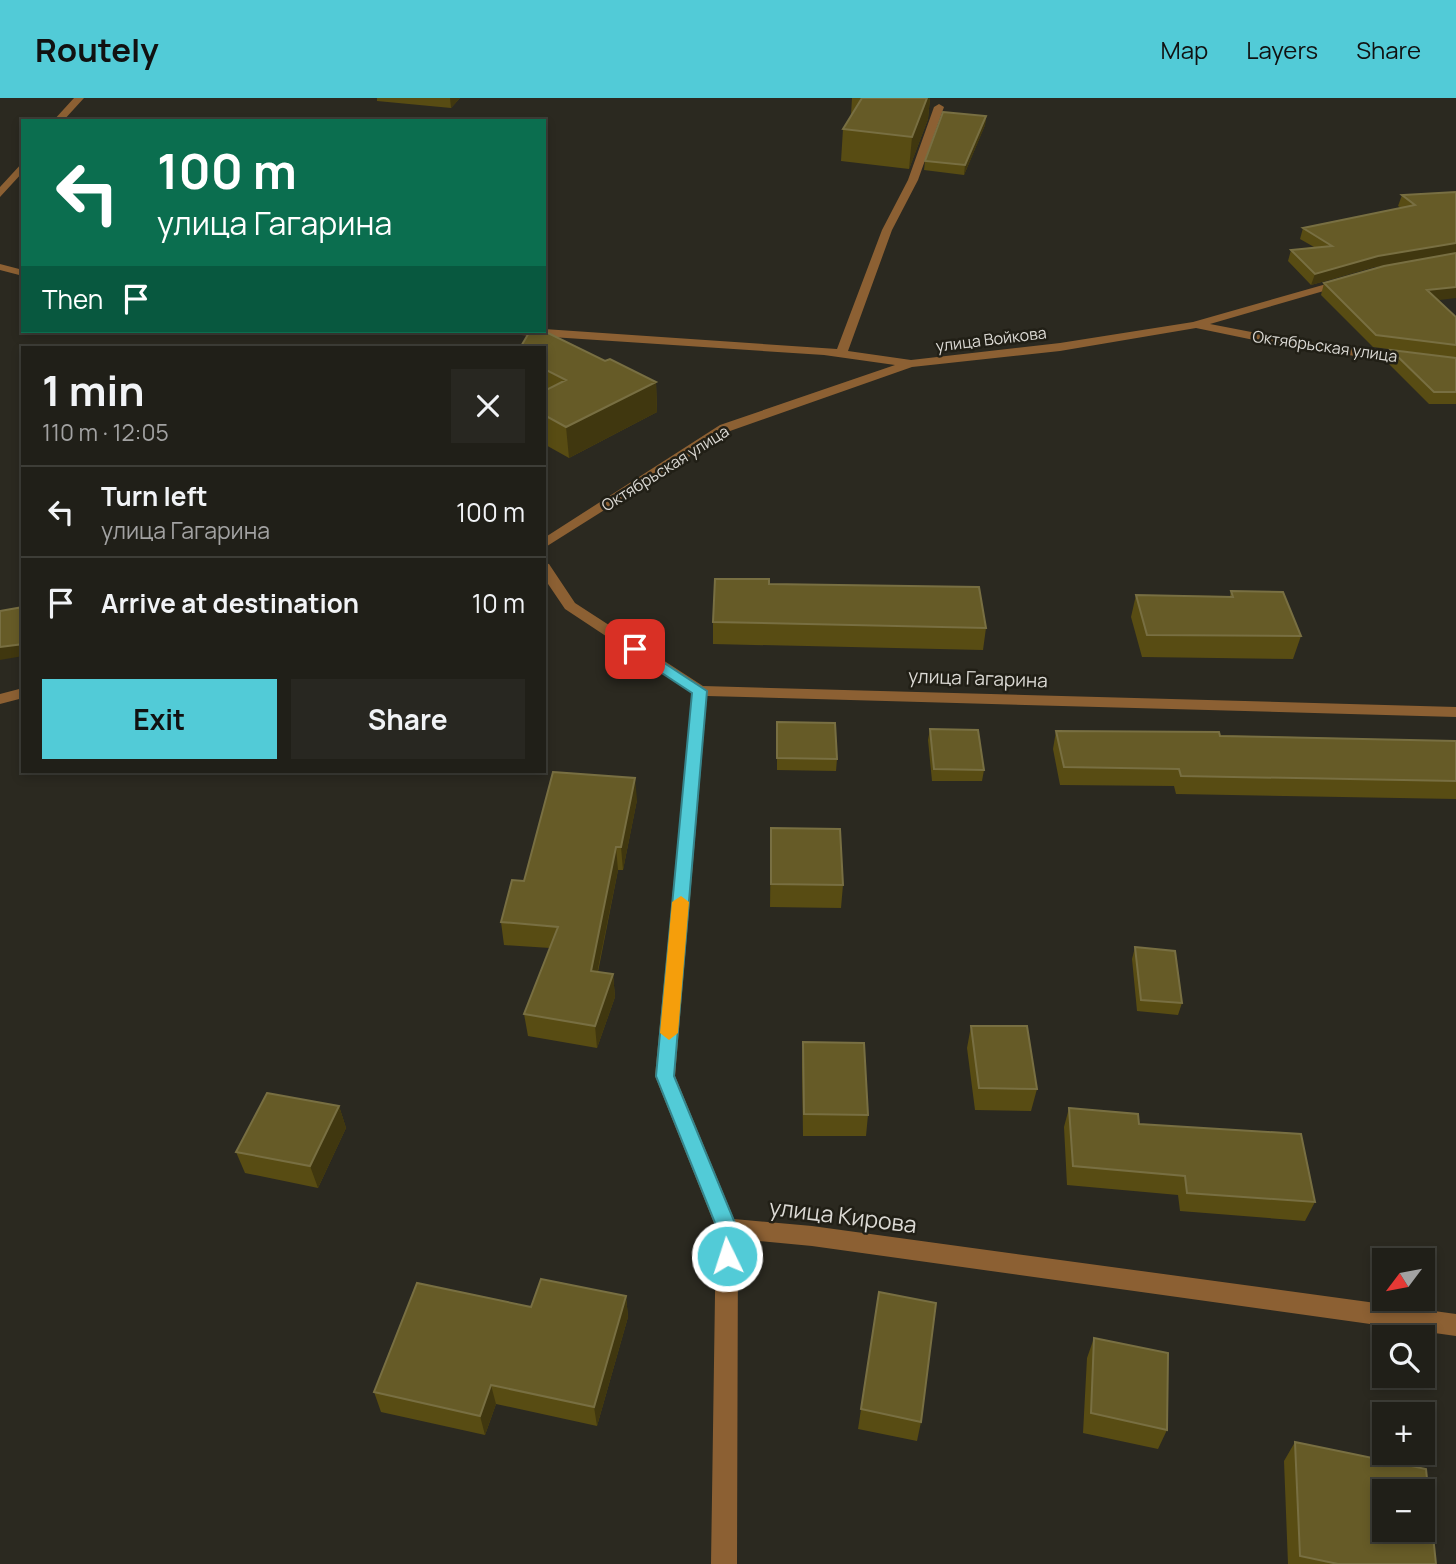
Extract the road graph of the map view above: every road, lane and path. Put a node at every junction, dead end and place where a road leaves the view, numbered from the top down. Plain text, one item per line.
1 (79, 98) edge
2 (939, 107) dead end
3 (60, 119) edge
4 (21, 167) edge
5 (0, 194) edge
6 (0, 267) edge
7 (21, 272) edge
8 (1353, 279) edge
9 (1194, 325) junction
10 (546, 333) edge
11 (841, 354) junction
12 (911, 364) junction
13 (1456, 364) edge
14 (546, 543) edge
15 (546, 571) edge
16 (700, 691) junction
17 (21, 694) edge
18 (0, 699) edge
19 (1456, 712) edge
20 (727, 1228) junction
21 (1456, 1325) edge
22 (724, 1564) edge

1 - 3 street
2 - 11 street
4 - 5 street
6 - 7 street
8 - 9 street, улица Войкова
9 - 12 street, улица Войкова
9 - 13 street, Октябрьская улица
10 - 11 street, улица Войкова
11 - 12 street, улица Войкова
12 - 14 street, Октябрьская улица
15 - 16 street
16 - 19 street, улица Гагарина
16 - 20 street
17 - 18 street
20 - 21 street, улица Кирова
20 - 22 street

